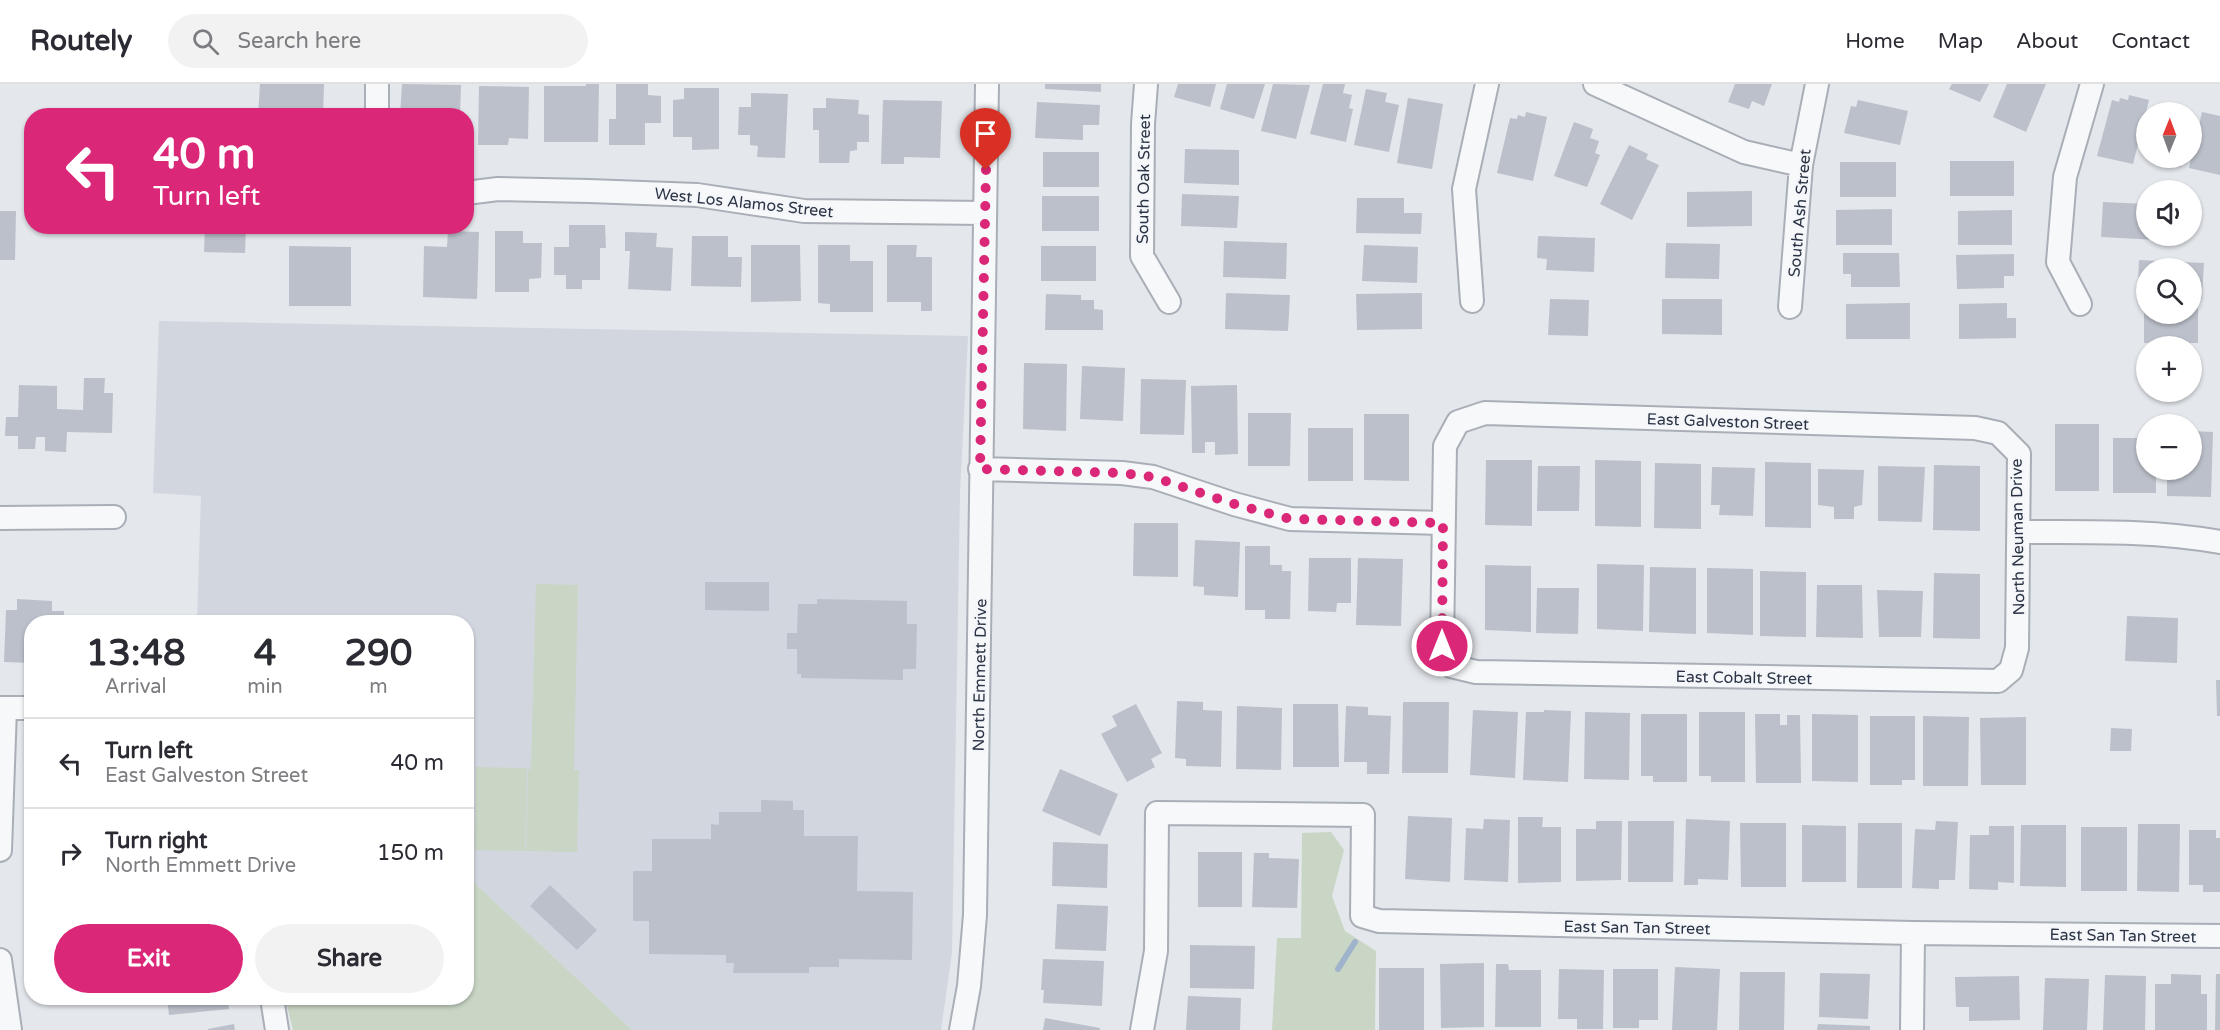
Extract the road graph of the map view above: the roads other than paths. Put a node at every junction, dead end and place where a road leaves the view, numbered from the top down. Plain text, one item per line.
1 (377, 84) edge
2 (987, 84) edge
3 (1146, 84) edge
4 (1487, 84) edge
5 (1595, 84) edge
6 (1817, 84) edge
7 (2092, 84) edge
8 (377, 108) edge
9 (1801, 165) junction
10 (474, 192) edge
11 (985, 213) junction
12 (1472, 301) dead end
13 (1169, 302) dead end
14 (2080, 304) dead end
15 (1790, 307) dead end
16 (1998, 433) joint
17 (980, 469) junction
18 (114, 517) dead end
19 (0, 518) edge
20 (1443, 523) junction
21 (2019, 532) junction
22 (2220, 542) edge
23 (2017, 648) joint
24 (2, 708) edge
25 (24, 708) edge
26 (0, 850) edge
27 (1913, 933) junction
28 (2220, 936) edge
29 (0, 960) edge
30 (273, 1005) edge
31 (10, 1030) edge
32 (277, 1030) edge
33 (961, 1030) edge
34 (1142, 1030) edge
35 (1912, 1030) edge

1 - 8 street
2 - 11 street, North Emmett Drive
3 - 13 street, South Oak Street
4 - 12 street
5 - 9 street
6 - 9 street, South Ash Street
7 - 14 street
9 - 15 street, South Ash Street
10 - 11 street, West Los Alamos Street
11 - 17 street, North Emmett Drive
16 - 20 street, East Galveston Street
16 - 21 street, North Neuman Drive
17 - 20 street
17 - 33 street, North Emmett Drive
18 - 19 street
20 - 23 street, East Cobalt Street
21 - 22 street
21 - 23 street, North Neuman Drive
24 - 25 street
24 - 26 street
27 - 28 street, East San Tan Street
27 - 34 street, East San Tan Street
27 - 35 street
29 - 31 street
30 - 32 street

